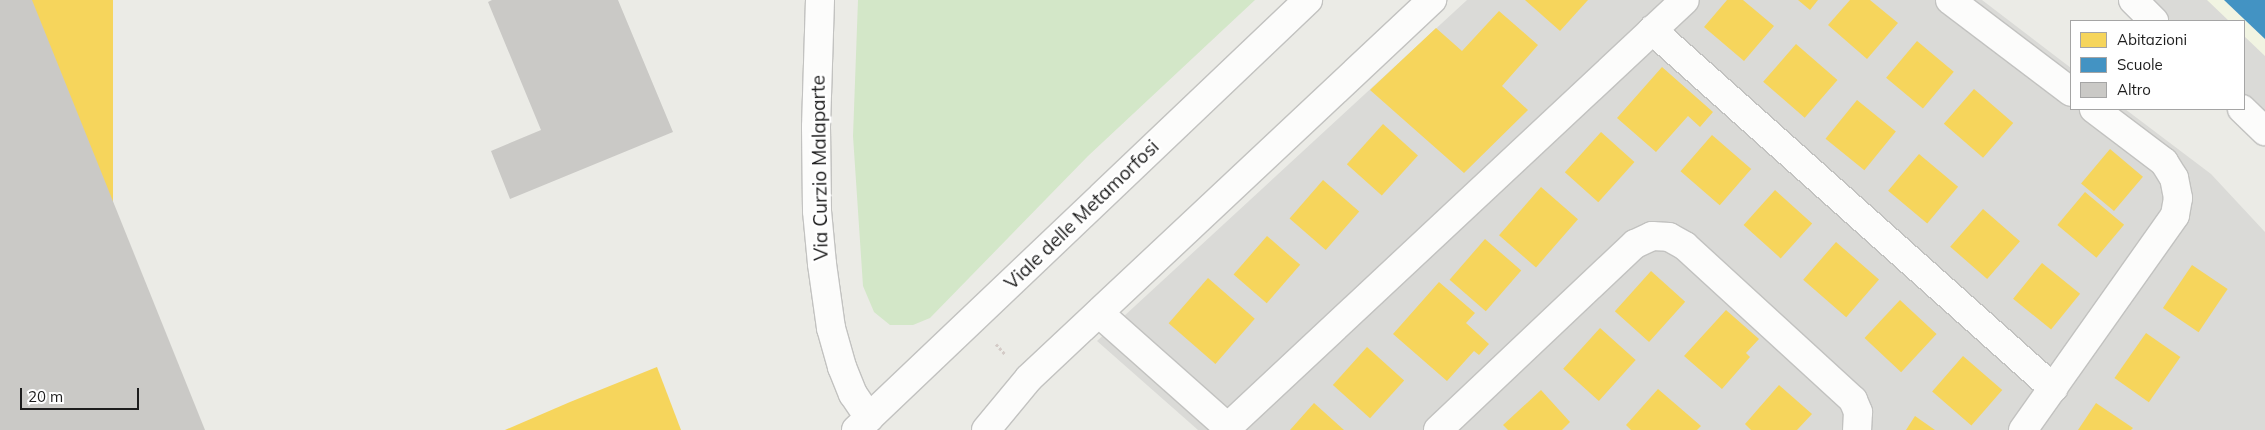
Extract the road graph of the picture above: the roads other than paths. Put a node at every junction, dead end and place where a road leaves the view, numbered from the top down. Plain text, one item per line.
1 (820, 0) edge
2 (1308, 0) edge
3 (1432, 0) edge
4 (1685, 0) edge
5 (1950, 0) edge
6 (2133, 0) edge
7 (2153, 20) edge
8 (1652, 30) junction
9 (2070, 91) edge
10 (2095, 110) edge
11 (2243, 110) edge
12 (2265, 132) edge
13 (1099, 313) junction
14 (2053, 388) junction
15 (862, 424) edge
16 (1230, 428) edge
17 (986, 430) edge
18 (1438, 430) edge
19 (1857, 430) edge
20 (2023, 430) edge

1 - 15 street, Via Curzio Malaparte
2 - 15 street, Viale delle Metamorfosi
3 - 13 street
4 - 8 street
5 - 9 street
6 - 7 street
8 - 14 street
8 - 16 street
10 - 14 street
11 - 12 street
13 - 16 street
13 - 17 street
14 - 20 street
18 - 19 street

